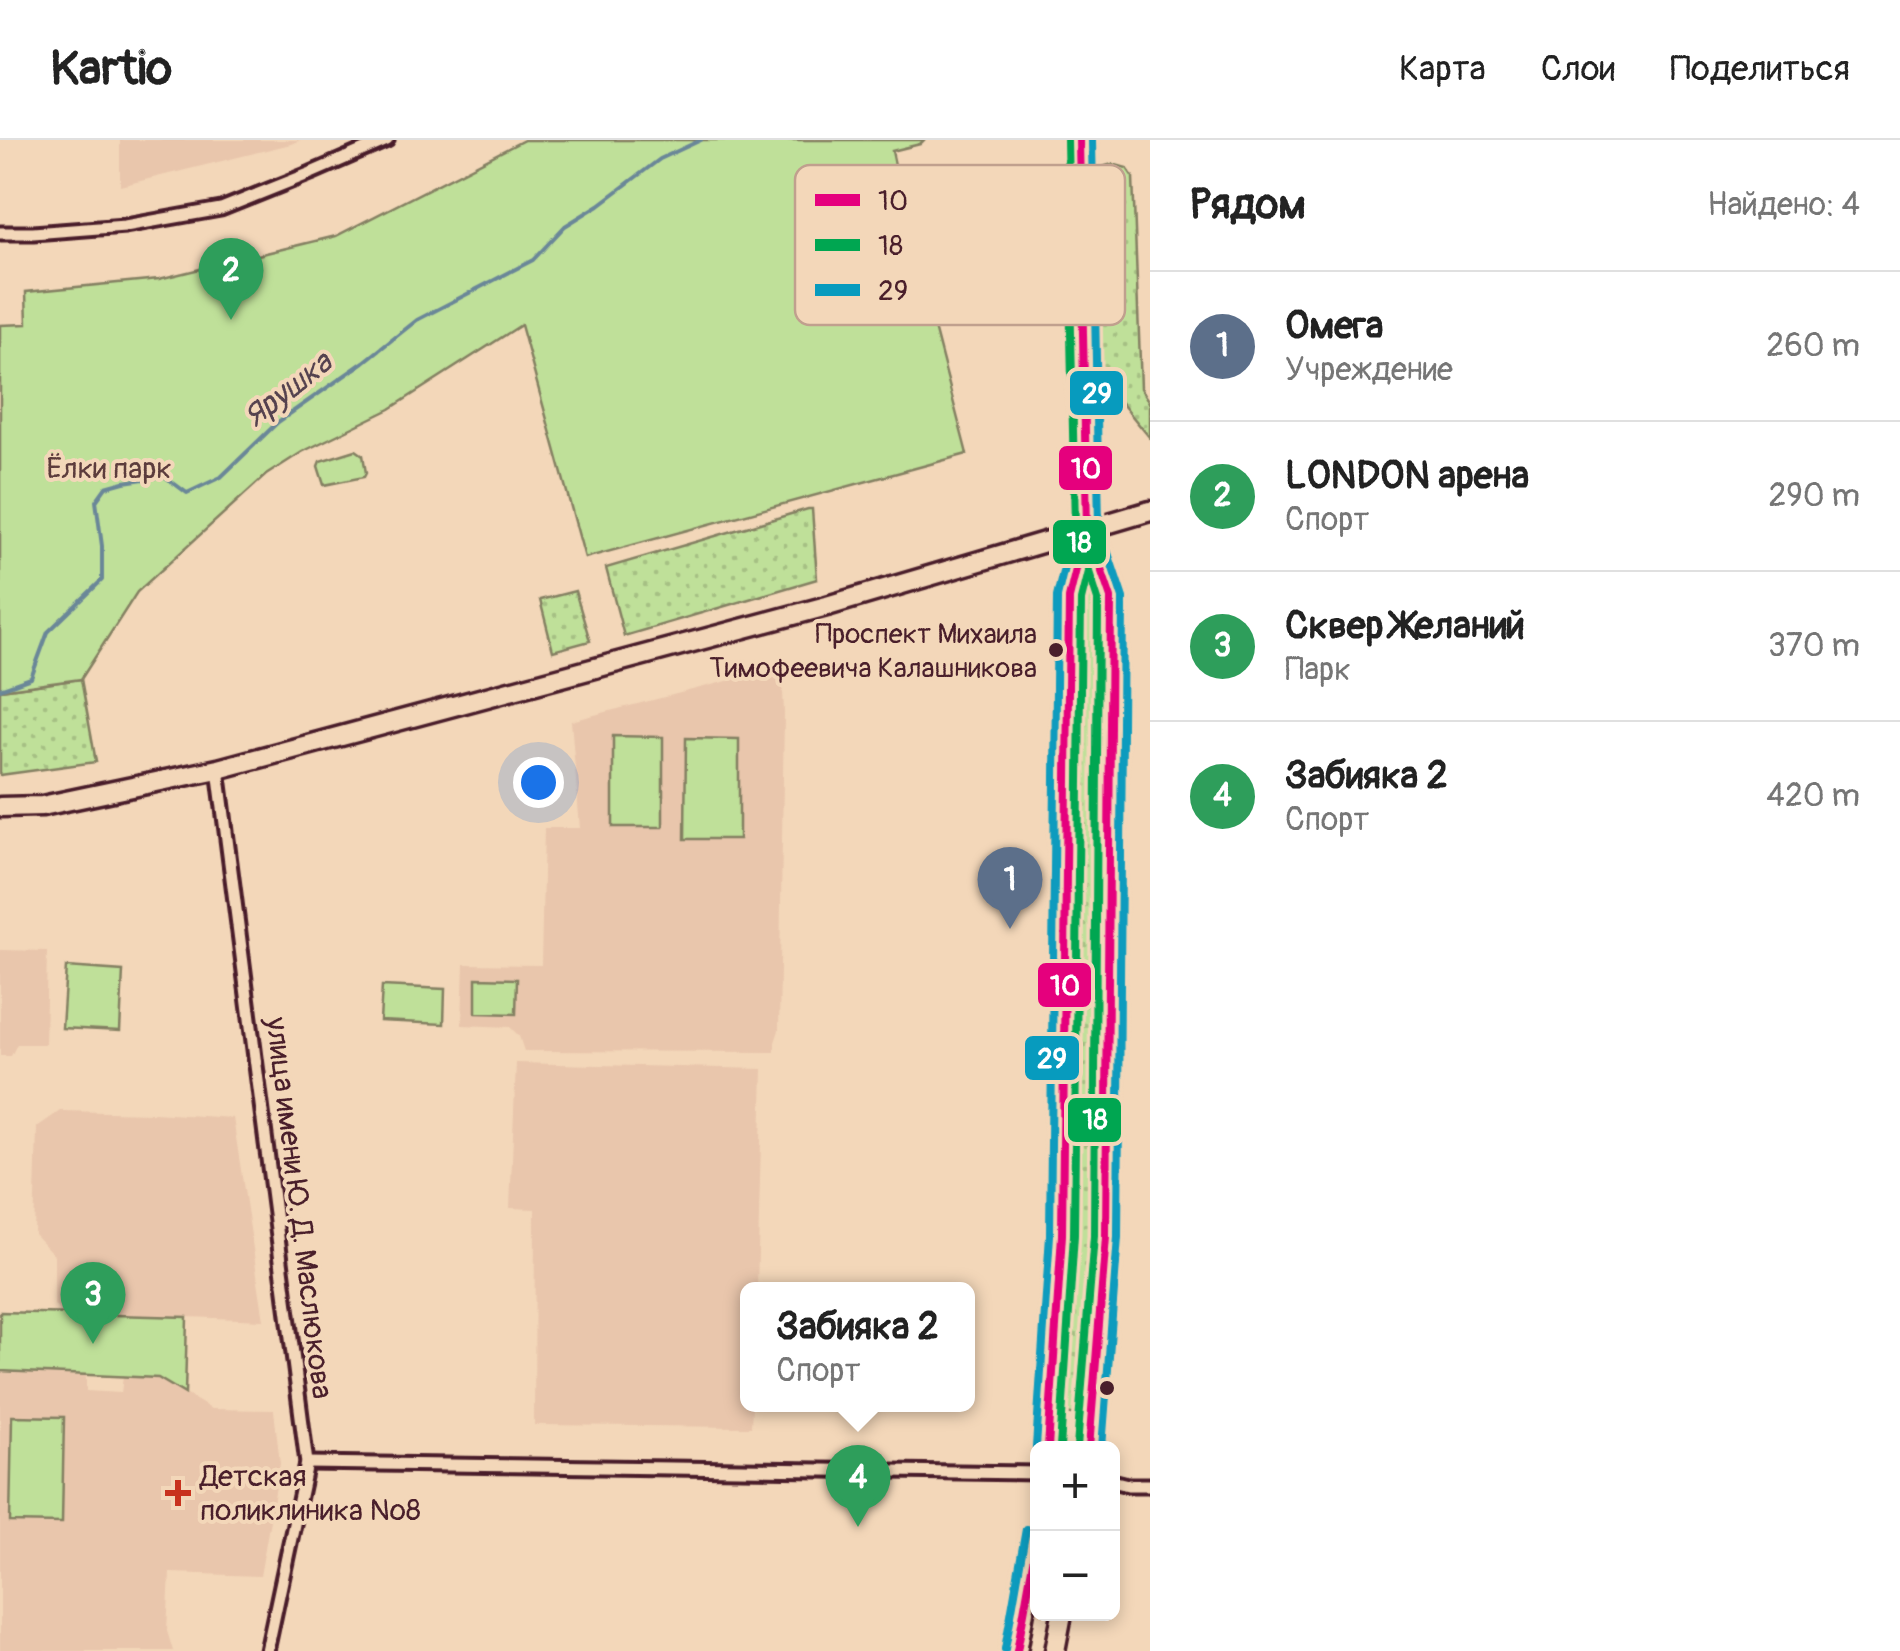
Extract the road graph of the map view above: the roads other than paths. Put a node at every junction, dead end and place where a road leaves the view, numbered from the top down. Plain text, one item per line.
1 (386, 140) edge
2 (1079, 140) edge
3 (1080, 165) edge
4 (0, 233) edge
5 (1083, 325) edge
6 (1150, 511) edge
7 (1088, 528) junction
8 (218, 769) junction
9 (0, 807) edge
10 (1048, 1441) edge
11 (1090, 1441) edge
12 (307, 1462) junction
13 (1030, 1473) edge
14 (1120, 1482) edge
15 (1150, 1484) edge
16 (1030, 1577) edge
17 (1061, 1621) edge
18 (267, 1651) edge
19 (1017, 1651) edge
20 (1055, 1651) edge

1 - 4 street
2 - 3 main road
5 - 7 main road
6 - 7 main road
7 - 8 main road
7 - 10 main road
7 - 11 main road
8 - 9 main road
8 - 12 street, улица имени Ю. Д. Маслюкова
12 - 13 street
12 - 18 street, улица имени Ю. Д. Маслюкова
14 - 15 street
16 - 19 main road
17 - 20 main road

